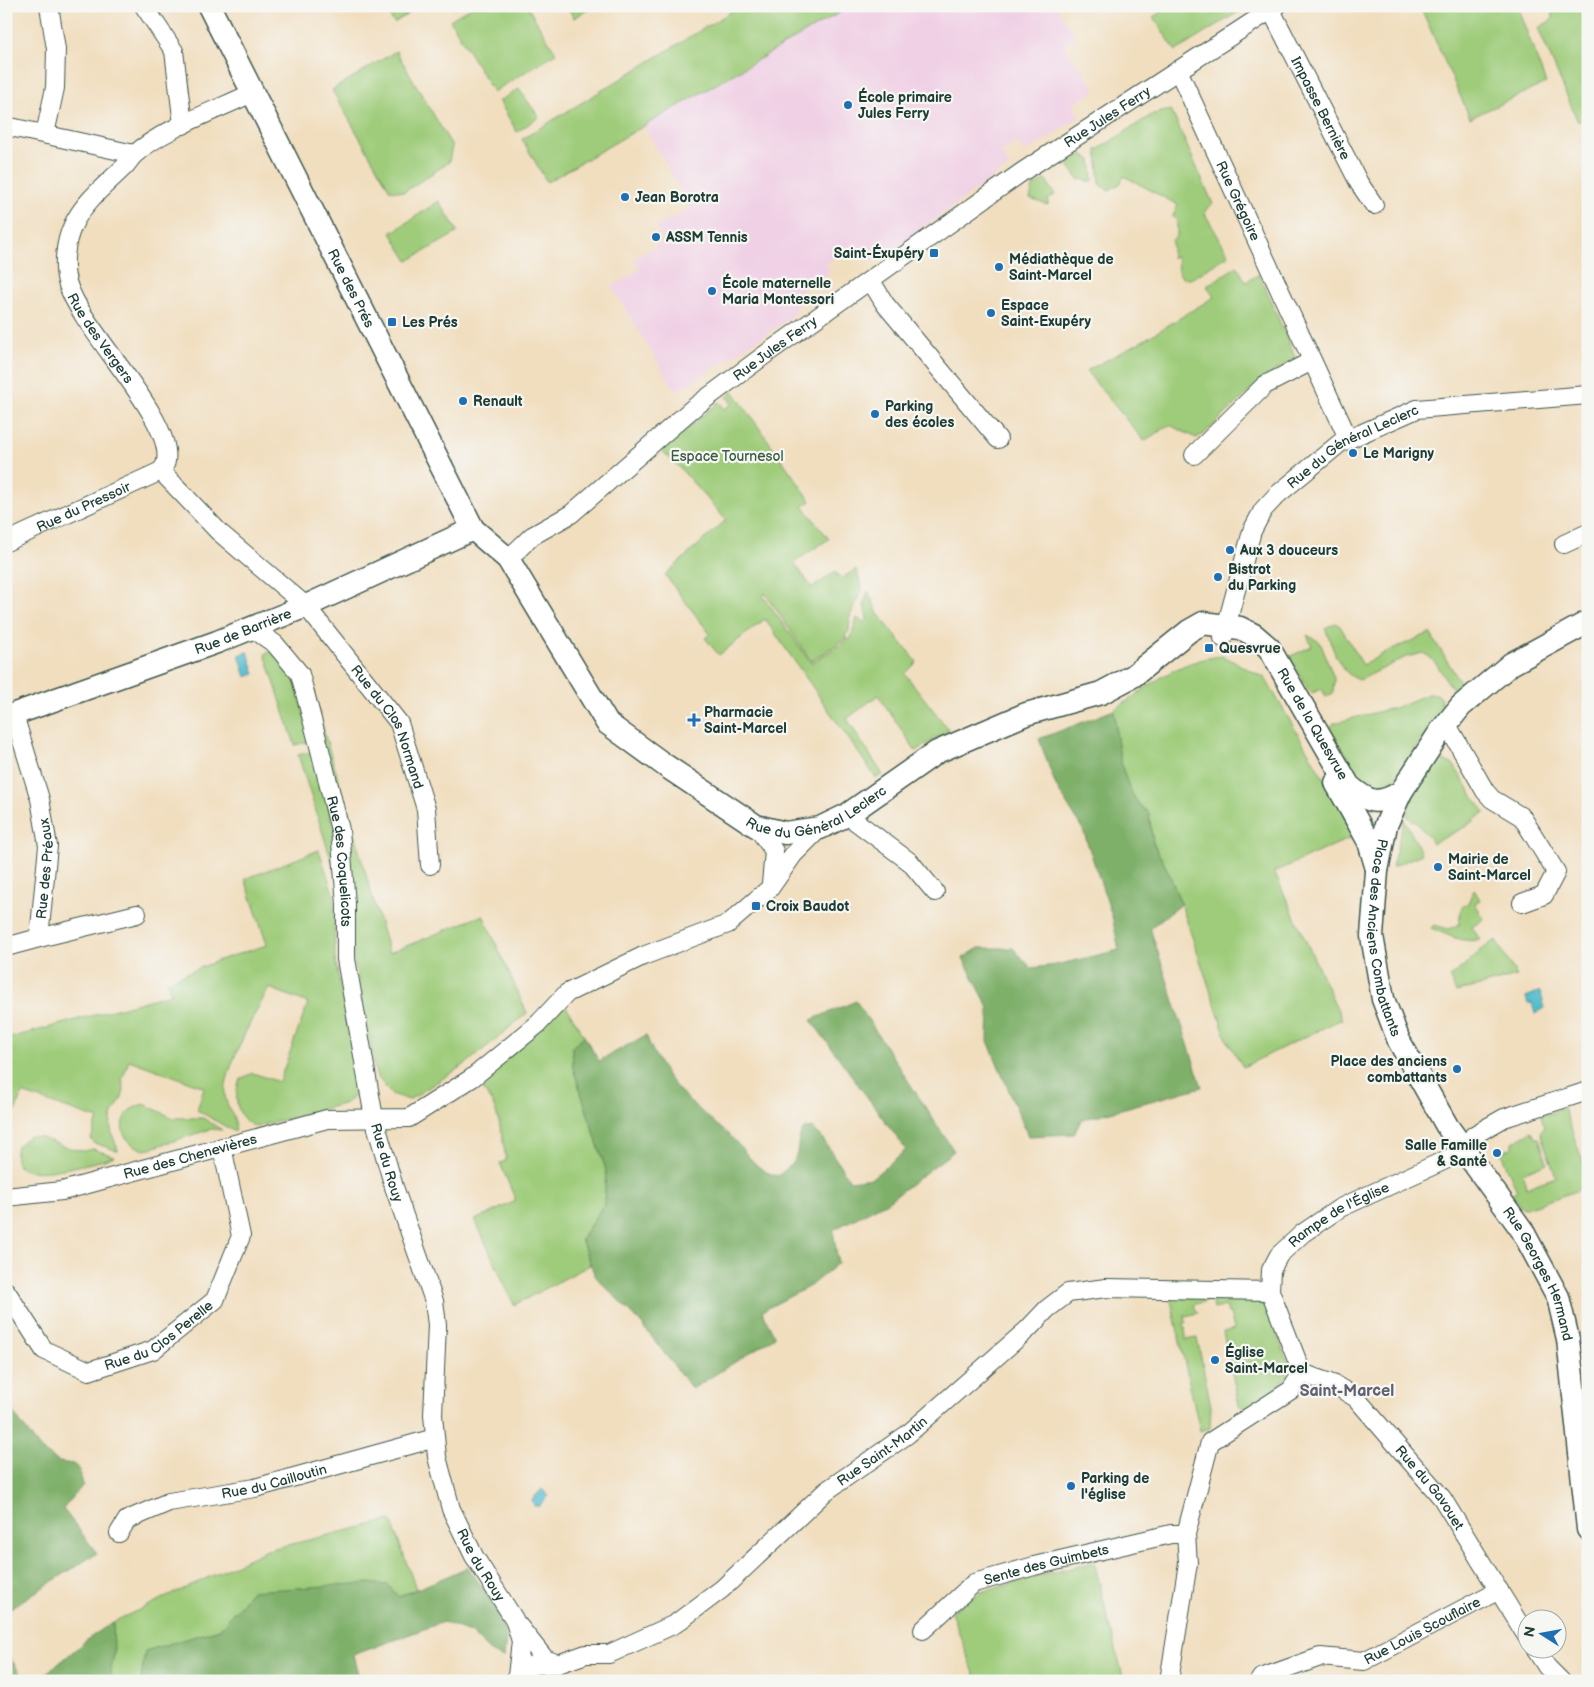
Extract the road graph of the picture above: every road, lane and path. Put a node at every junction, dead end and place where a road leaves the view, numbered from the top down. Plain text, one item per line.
1 (49, 6) edge
2 (144, 6) edge
3 (209, 6) edge
4 (1274, 8) edge
5 (1178, 70) junction
6 (252, 93) junction
7 (183, 125) junction
8 (6, 126) edge
9 (46, 134) junction
10 (134, 154) junction
11 (1374, 205) dead end
12 (871, 281) junction
13 (1312, 361) junction
14 (1588, 395) edge
15 (1348, 438) junction
16 (998, 439) dead end
17 (1194, 455) dead end
18 (161, 471) junction
19 (474, 529) junction
20 (1588, 533) edge
21 (6, 542) edge
22 (1564, 544) dead end
23 (508, 558) junction
24 (306, 606) junction
25 (1588, 622) edge
26 (252, 628) junction
27 (1224, 632) junction
28 (1179, 640) joint
29 (10, 716) edge
30 (1446, 723) junction
31 (1401, 792) junction
32 (847, 815) junction
33 (1355, 815) junction
34 (1386, 825) junction
35 (756, 826) junction
36 (820, 828) junction
37 (430, 865) dead end
38 (1377, 871) junction
39 (770, 888) junction
40 (935, 892) dead end
41 (1522, 903) dead end
42 (137, 914) dead end
43 (39, 938) junction
44 (6, 947) edge
45 (1588, 1091) edge
46 (374, 1118) junction
47 (222, 1147) junction
48 (1465, 1151) junction
49 (6, 1197) edge
50 (6, 1291) edge
51 (1270, 1291) junction
52 (1302, 1373) junction
53 (435, 1438) junction
54 (1588, 1529) edge
55 (119, 1533) dead end
56 (1186, 1534) junction
57 (1499, 1590) junction
58 (1516, 1618) edge
59 (514, 1619) junction
60 (923, 1630) dead end
61 (1542, 1660) edge
62 (558, 1664) junction
63 (516, 1678) edge
64 (1169, 1681) edge
65 (1259, 1681) edge
66 (1561, 1681) edge

1 - 9 street
2 - 7 street
3 - 6 street, Rue des Prés
4 - 5 street
4 - 11 street, Impasse Bernière
5 - 12 street, Rue Jules Ferry
5 - 13 street, Rue Grégoire
6 - 7 street, Rue des Vergers
6 - 19 street, Rue des Prés
7 - 10 street, Rue des Vergers
8 - 9 street
9 - 10 street
10 - 18 street, Rue des Vergers
12 - 16 street
12 - 23 street, Rue Jules Ferry
13 - 15 street, Rue Grégoire
13 - 17 street
14 - 15 street, Rue du Général Leclerc
15 - 27 street, Rue du Général Leclerc
18 - 21 street, Rue du Pressoir
18 - 24 street
19 - 23 street, Rue des Prés
19 - 24 street, Rue de Barrière
20 - 22 street
23 - 35 street, Rue du Général Leclerc
24 - 26 street, Rue de Barrière
24 - 37 street, Rue du Clos Normand
25 - 30 street, Place des Anciens Combattants
26 - 29 street, Rue de Barrière
26 - 46 street, Rue des Coquelicots
27 - 28 street, Rue de la Quesvrue
27 - 31 street, Rue de la Quesvrue
27 - 33 street, Rue de la Quesvrue
28 - 32 street, Rue du Général Leclerc
29 - 43 street, Rue des Préaux
30 - 31 street, Place des Anciens Combattants
30 - 41 street
31 - 34 street, Place des Anciens Combattants
32 - 36 street, Rue du Général Leclerc
32 - 40 street
33 - 34 street
33 - 38 street, Rue de la Quesvrue
34 - 38 street, Place des Anciens Combattants
35 - 36 street, Rue du Général Leclerc
35 - 39 street
36 - 39 street, Rue du Rouy
38 - 48 street, Place des Anciens Combattants
39 - 46 street, Rue du Rouy
42 - 43 street, Rue des Préaux
43 - 44 street, Rue des Préaux
45 - 48 street
46 - 47 street, Rue des Chenevières
46 - 53 street, Rue du Rouy
47 - 49 street, Rue des Chenevières
47 - 50 street, Rue du Clos Perelle
48 - 51 street, Rampe de l'Église
48 - 54 street, Rue Georges Hermand
51 - 52 street
51 - 62 street, Rue Saint-Martin
52 - 56 street
52 - 57 street, Rue du Gavouet
53 - 55 street, Rue du Cailloutin
53 - 59 street, Rue du Rouy
56 - 60 street, Sente des Guimbets
56 - 64 street
57 - 58 street, Rue du Gavouet
57 - 65 street, Rue Louis Scouflaire
59 - 62 street, Rue du Rouy
59 - 63 street, Rue du Rouy
61 - 66 street
62 - 63 street, Rue Saint-Martin

